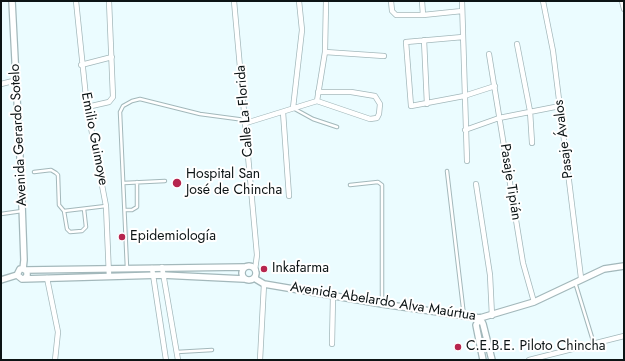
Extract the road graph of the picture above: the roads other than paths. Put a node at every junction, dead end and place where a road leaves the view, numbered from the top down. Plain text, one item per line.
1 (12, 1) edge
2 (76, 1) edge
3 (109, 1) edge
4 (234, 1) edge
5 (299, 1) edge
6 (326, 1) edge
7 (391, 1) edge
8 (422, 1) edge
9 (462, 1) edge
10 (543, 1) edge
11 (622, 1) edge
12 (624, 9) edge
13 (462, 11) junction
14 (423, 14) junction
15 (463, 37) junction
16 (424, 40) junction
17 (517, 44) dead end
18 (325, 52) junction
19 (489, 54) dead end
20 (384, 56) dead end
21 (112, 57) junction
22 (81, 65) junction
23 (17, 80) junction
24 (1, 84) edge
25 (495, 86) junction
26 (318, 92) junction
27 (464, 96) junction
28 (317, 101) junction
29 (427, 104) junction
30 (560, 106) junction
31 (87, 107) junction
32 (293, 108) junction
33 (530, 111) junction
34 (283, 112) junction
35 (499, 118) junction
36 (246, 122) junction
37 (337, 127) dead end
38 (465, 130) junction
39 (532, 144) dead end
40 (467, 161) dead end
41 (447, 171) dead end
42 (34, 172) dead end
43 (164, 181) dead end
44 (137, 182) junction
45 (124, 183) junction
46 (476, 184) dead end
47 (350, 185) dead end
48 (289, 196) dead end
49 (106, 206) junction
50 (84, 210) junction
51 (125, 210) junction
52 (23, 211) junction
53 (64, 211) junction
54 (1, 214) edge
55 (624, 266) edge
56 (162, 267) junction
57 (209, 267) junction
58 (244, 267) junction
59 (127, 268) junction
60 (152, 268) junction
61 (25, 269) junction
62 (110, 269) junction
63 (255, 270) junction
64 (17, 275) junction
65 (152, 275) junction
66 (162, 275) junction
67 (109, 276) junction
68 (209, 276) junction
69 (25, 278) junction
70 (47, 278) junction
71 (254, 278) junction
72 (581, 278) junction
73 (244, 279) junction
74 (1, 280) edge
75 (575, 282) junction
76 (264, 284) junction
77 (333, 296) junction
78 (534, 302) junction
79 (382, 304) junction
80 (464, 316) junction
81 (492, 316) junction
82 (480, 318) junction
83 (624, 336) edge
84 (332, 344) dead end
85 (594, 345) junction
86 (212, 350) dead end
87 (176, 352) junction
88 (55, 360) edge
89 (166, 360) edge
90 (178, 360) edge
91 (260, 360) edge
92 (483, 360) edge
93 (492, 360) edge
94 (528, 360) edge

1 - 23 street, Avenida Gerardo Sotelo
2 - 22 street, Emilio Guimoye
3 - 21 street
4 - 36 street, Calle La Florida
5 - 32 street
6 - 18 street
7 - 14 street
8 - 14 street
9 - 13 street
10 - 30 street, Pasaje Ávalos
11 - 12 street
13 - 14 street
13 - 15 street
15 - 16 street
15 - 27 street
16 - 29 street
16 - 29 street
17 - 33 street
18 - 20 street
18 - 26 street
19 - 25 street, Pasaje Tipián
21 - 22 street
21 - 31 street
22 - 31 street, Emilio Guimoye
23 - 24 street
23 - 52 street, Avenida Gerardo Sotelo
25 - 27 street
25 - 35 street, Pasaje Tipián
26 - 28 street
26 - 28 street
27 - 29 street
27 - 38 street
28 - 32 street
30 - 33 street
30 - 72 street, Pasaje Ávalos
31 - 49 street, Emilio Guimoye
32 - 34 street
32 - 37 lane
33 - 35 street
33 - 39 street
34 - 36 street
34 - 48 street
35 - 38 street
35 - 78 street, Pasaje Tipián
36 - 45 lane
36 - 63 street, Calle La Florida
38 - 40 street
41 - 80 lane
42 - 53 lane
43 - 44 lane
44 - 45 lane
44 - 51 lane
45 - 51 lane
46 - 81 street
47 - 79 lane
49 - 50 lane
49 - 62 street, Emilio Guimoye
50 - 53 lane
50 - 53 lane
51 - 59 lane
52 - 54 lane
52 - 61 street, Avenida Gerardo Sotelo
55 - 72 street, Avenida Abelardo Alva Maúrtua
56 - 57 street
56 - 60 street
56 - 66 street
57 - 58 street
57 - 68 street
58 - 63 street
58 - 73 street
59 - 60 street
59 - 62 street
60 - 65 street
61 - 62 street
61 - 64 street
61 - 69 street
62 - 67 street, Emilio Guimoye
63 - 71 street
64 - 69 street
64 - 74 street
65 - 66 street
65 - 67 street
65 - 89 street
66 - 68 street
66 - 87 street
67 - 70 street
68 - 73 street
69 - 70 street
70 - 88 street
71 - 73 street
71 - 76 street, Avenida Abelardo Alva Maúrtua
72 - 75 street, Avenida Abelardo Alva Maúrtua
75 - 78 street, Avenida Abelardo Alva Maúrtua
75 - 85 lane
76 - 77 street, Avenida Abelardo Alva Maúrtua
76 - 91 street
77 - 79 street, Avenida Abelardo Alva Maúrtua
77 - 84 street
78 - 81 street, Avenida Abelardo Alva Maúrtua
79 - 80 street, Avenida Abelardo Alva Maúrtua
80 - 82 street, Avenida Abelardo Alva Maúrtua
81 - 82 street, Avenida Abelardo Alva Maúrtua
82 - 92 street
82 - 93 street
83 - 85 street
85 - 94 street
86 - 87 lane
87 - 90 street

